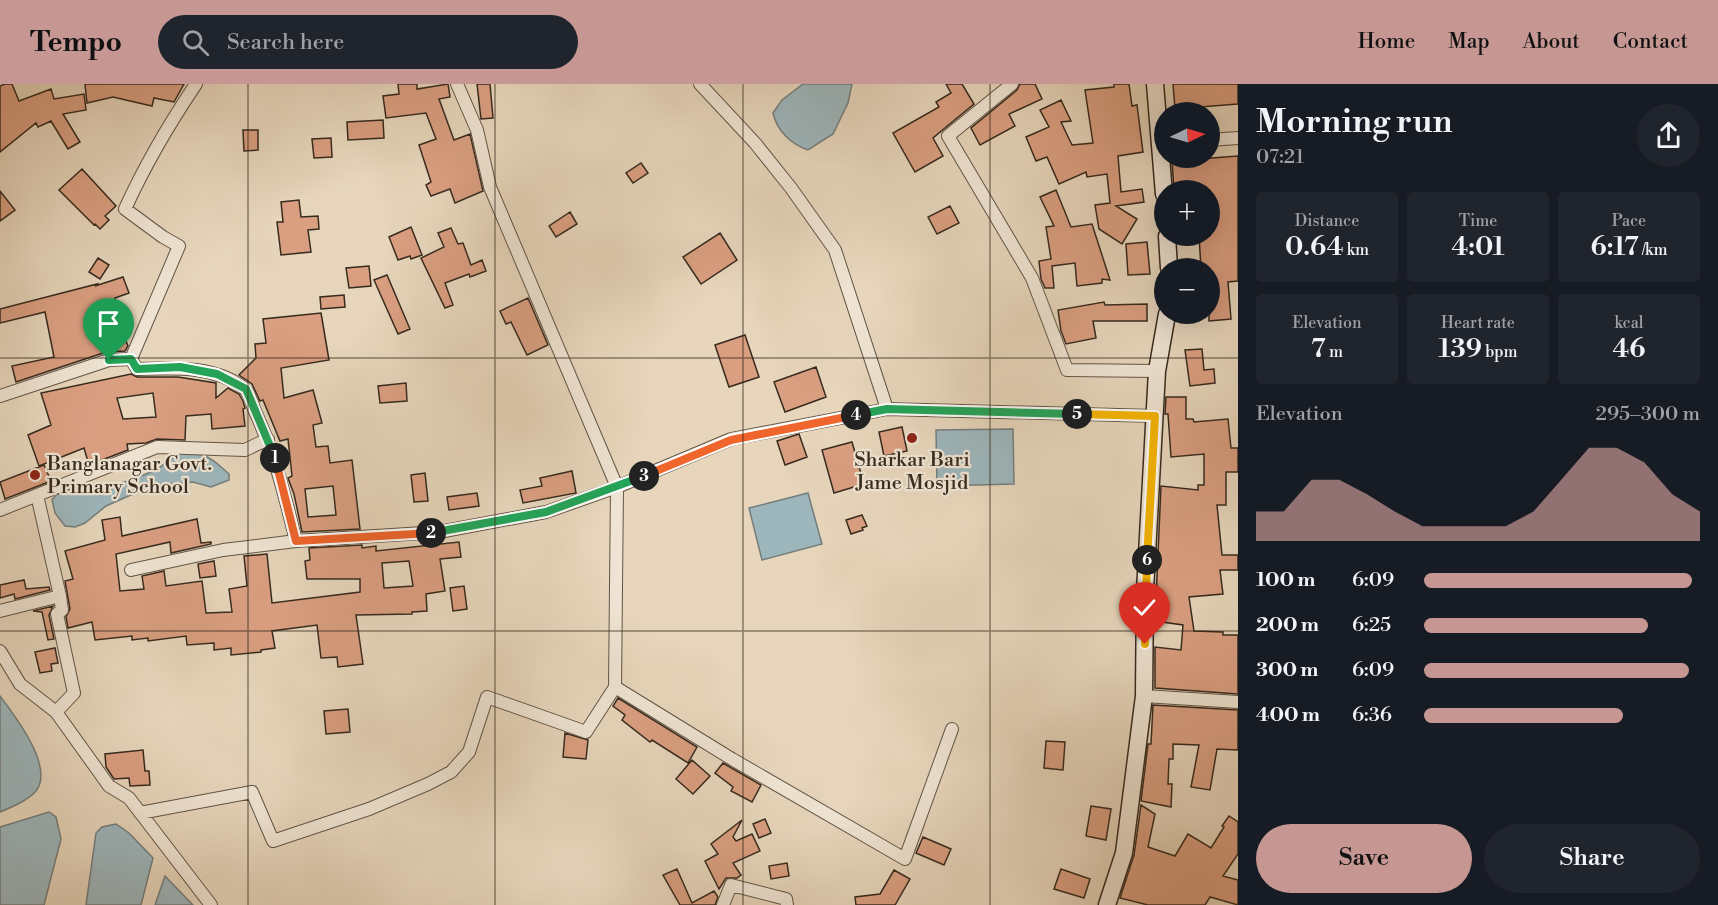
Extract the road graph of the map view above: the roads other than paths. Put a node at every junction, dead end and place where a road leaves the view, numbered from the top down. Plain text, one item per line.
1 (196, 84) edge
2 (457, 84) edge
3 (700, 84) edge
4 (1012, 84) edge
5 (1155, 84) edge
6 (1157, 102) edge
7 (1238, 138) edge
8 (1220, 139) edge
9 (1165, 324) edge
10 (131, 359) junction
11 (1157, 370) junction
12 (0, 396) edge
13 (887, 409) junction
14 (1155, 416) junction
15 (268, 440) junction
16 (617, 487) junction
17 (37, 495) junction
18 (0, 510) edge
19 (296, 541) junction
20 (131, 570) dead end
21 (60, 596) junction
22 (0, 611) edge
23 (0, 651) edge
24 (615, 687) junction
25 (1144, 696) junction
26 (1238, 702) edge
27 (56, 712) junction
28 (952, 729) dead end
29 (140, 813) junction
30 (211, 905) edge
31 (723, 905) edge
32 (788, 905) edge
33 (1107, 905) edge

1 - 10 street
2 - 16 street
3 - 13 street
4 - 11 street
5 - 6 main road
7 - 8 street
9 - 11 main road
10 - 12 street
10 - 15 street
11 - 14 main road
13 - 14 street
13 - 16 street
14 - 25 main road
15 - 17 street
15 - 19 street
16 - 19 street
16 - 24 street
17 - 18 street
17 - 21 street
19 - 20 street
21 - 22 street
21 - 27 street
23 - 27 street
24 - 28 street
24 - 29 street
25 - 26 street
25 - 33 main road
27 - 29 street
29 - 30 street
31 - 32 street

